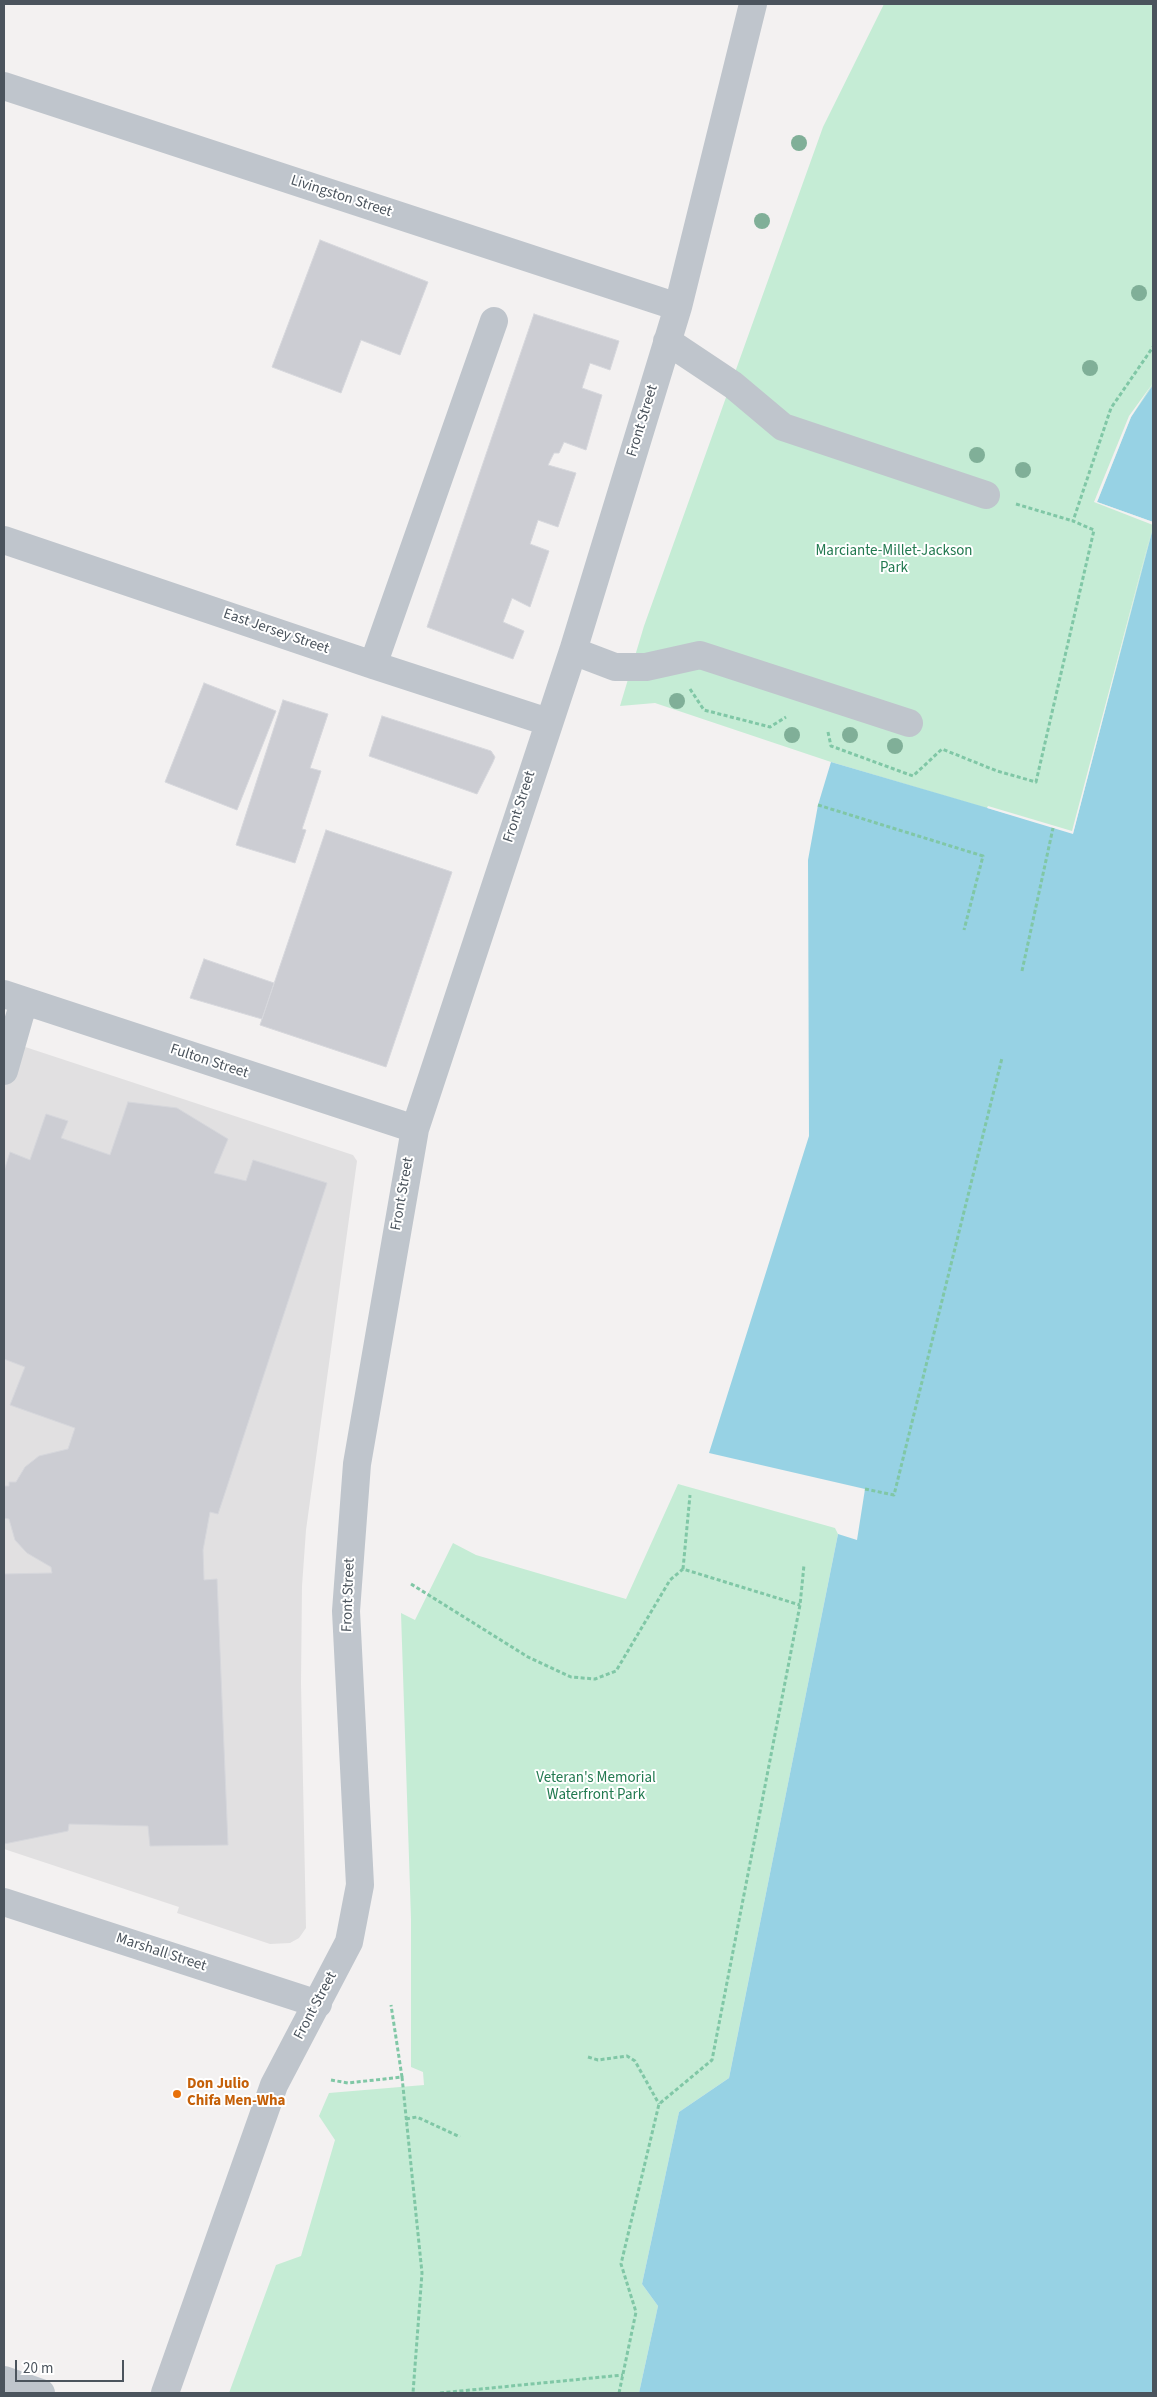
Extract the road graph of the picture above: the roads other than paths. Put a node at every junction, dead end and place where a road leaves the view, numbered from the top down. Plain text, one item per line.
1 (753, 4) edge
2 (4, 86) edge
3 (678, 308) junction
4 (494, 320) dead end
5 (667, 340) junction
6 (986, 495) road end
7 (4, 540) edge
8 (573, 651) junction
9 (373, 665) junction
10 (548, 722) junction
11 (909, 723) dead end
12 (14, 998) edge
13 (4, 1071) edge
14 (415, 1130) junction
15 (4, 1902) edge
16 (318, 2004) junction
17 (4, 2380) edge
18 (42, 2393) edge
19 (166, 2393) edge

1 - 3 street, Front Street
2 - 3 street, Livingston Street
3 - 5 street, Front Street
4 - 9 street
5 - 6 street
5 - 8 street, Front Street
7 - 9 street, East Jersey Street
8 - 10 street, Front Street
8 - 11 street
9 - 10 street, East Jersey Street
10 - 14 street, Front Street
12 - 13 street
12 - 14 street, Fulton Street
14 - 16 street, Front Street
15 - 16 street, Marshall Street
16 - 19 street, Front Street
17 - 18 street

